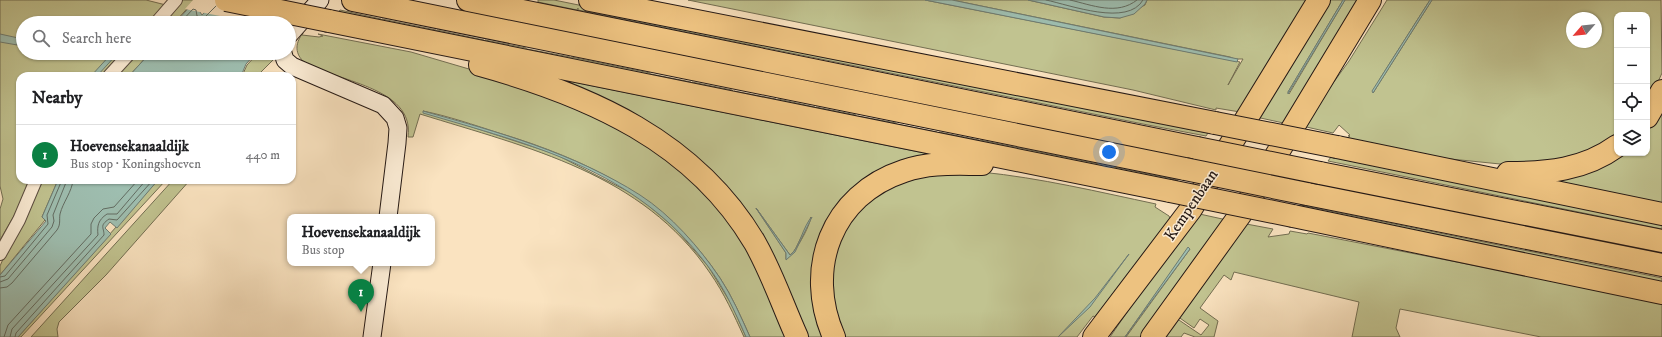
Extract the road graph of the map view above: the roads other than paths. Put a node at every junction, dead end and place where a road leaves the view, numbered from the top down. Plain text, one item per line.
1 (176, 0) edge
2 (226, 0) edge
3 (320, 0) edge
4 (353, 0) edge
5 (468, 0) edge
6 (590, 0) edge
7 (1319, 0) edge
8 (1370, 0) edge
9 (162, 16) edge
10 (296, 27) edge
11 (414, 38) junction
12 (124, 60) edge
13 (286, 60) edge
14 (113, 72) edge
15 (1662, 91) edge
16 (1650, 112) edge
17 (1614, 148) edge
18 (1039, 165) junction
19 (1466, 174) junction
20 (34, 184) edge
21 (388, 214) edge
22 (1662, 214) edge
23 (1662, 241) edge
24 (0, 254) edge
25 (1662, 265) edge
26 (382, 266) edge
27 (1662, 293) edge
28 (372, 337) edge
29 (797, 337) edge
30 (834, 337) edge
31 (1094, 337) edge
32 (1152, 337) edge

1 - 9 street
2 - 11 highway, bridge
3 - 10 street
4 - 25 highway, bridge
5 - 23 highway, bridge
6 - 19 highway, bridge
7 - 31 highway, Kempenbaan
8 - 32 highway
11 - 18 highway
11 - 29 highway
12 - 14 street
13 - 21 street
15 - 16 highway
17 - 19 highway
18 - 27 highway, bridge
18 - 30 highway
19 - 22 highway
20 - 24 street
26 - 28 street

